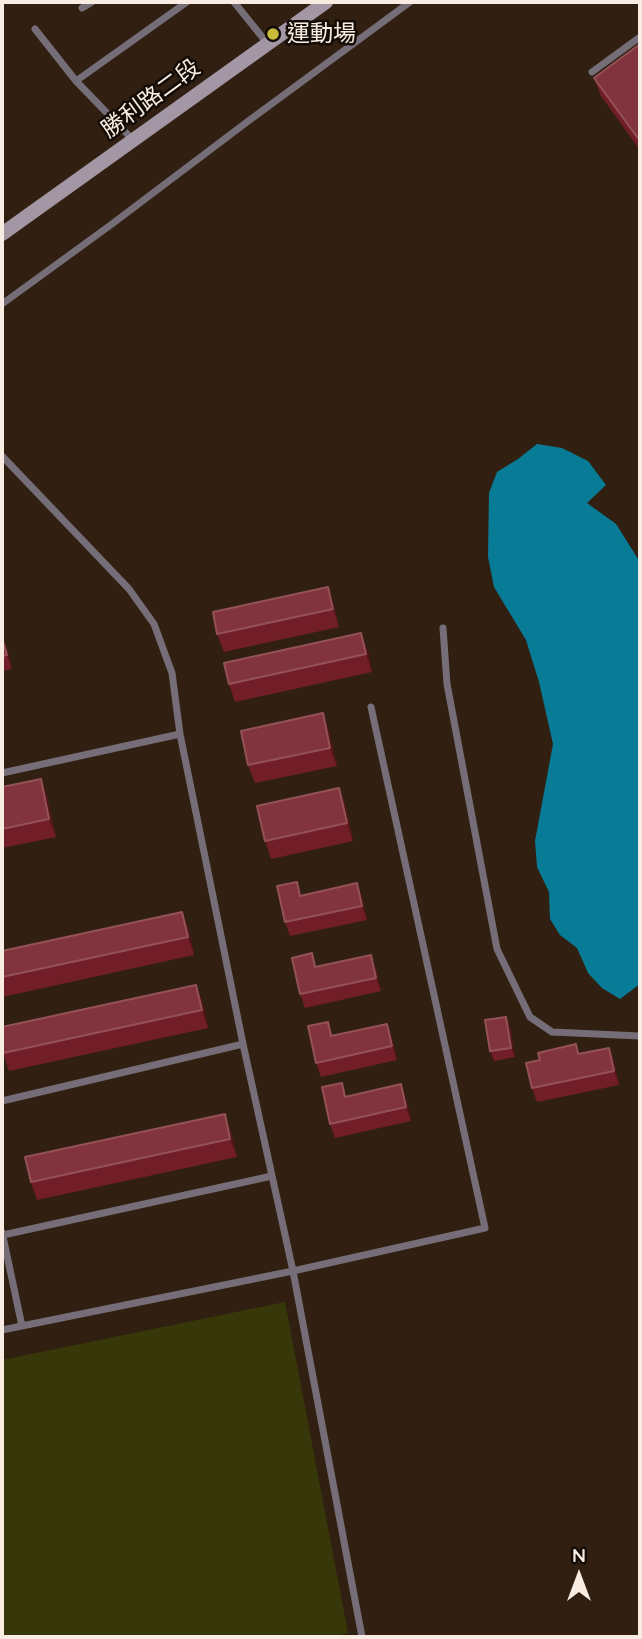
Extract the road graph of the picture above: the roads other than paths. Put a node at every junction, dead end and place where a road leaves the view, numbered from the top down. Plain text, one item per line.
1 (92, 2) edge
2 (187, 2) edge
3 (234, 2) edge
4 (326, 2) edge
5 (410, 2) edge
6 (82, 8) dead end
7 (35, 30) dead end
8 (640, 37) edge
9 (267, 43) junction
10 (592, 72) dead end
11 (76, 81) junction
12 (134, 140) junction
13 (2, 234) edge
14 (2, 304) edge
15 (2, 456) edge
16 (443, 628) dead end
17 (371, 707) dead end
18 (180, 734) junction
19 (2, 773) edge
20 (640, 1036) edge
21 (243, 1044) junction
22 (2, 1101) edge
23 (272, 1175) junction
24 (2, 1233) edge
25 (293, 1271) junction
26 (22, 1326) junction
27 (2, 1330) edge
28 (362, 1637) edge

1 - 6 lane
2 - 11 lane
3 - 9 lane
4 - 9 main road, 勝利路二段
5 - 14 lane
7 - 11 lane
8 - 10 lane
9 - 12 main road, 勝利路二段
11 - 12 lane
12 - 13 main road, 勝利路二段
15 - 18 lane
16 - 20 lane
17 - 25 lane
18 - 19 lane
18 - 21 lane
21 - 22 lane
21 - 23 lane
23 - 24 lane
23 - 25 lane
24 - 26 lane
25 - 26 lane
25 - 28 lane
26 - 27 lane

